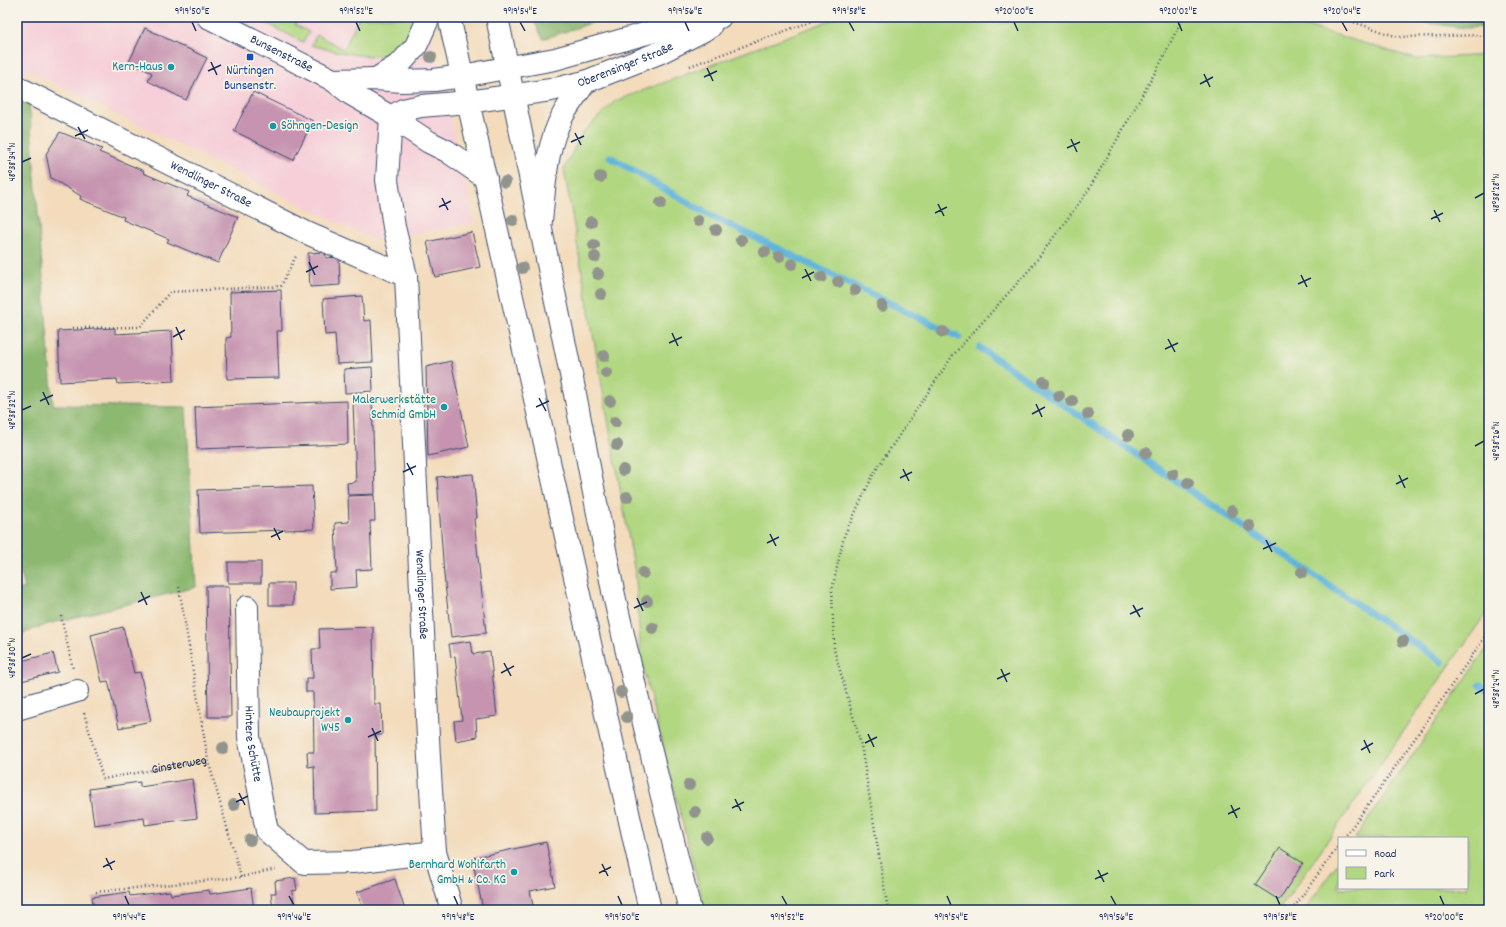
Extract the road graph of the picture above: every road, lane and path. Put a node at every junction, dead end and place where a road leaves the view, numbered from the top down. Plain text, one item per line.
1 (208, 17) edge
2 (429, 17) edge
3 (450, 17) edge
4 (497, 17) edge
5 (720, 17) edge
6 (730, 17) edge
7 (1183, 17) edge
8 (1339, 17) edge
9 (1489, 35) edge
10 (508, 68) junction
11 (462, 76) junction
12 (376, 79) junction
13 (333, 80) junction
14 (585, 82) junction
15 (17, 87) edge
16 (514, 95) junction
17 (468, 102) junction
18 (391, 117) junction
19 (486, 178) junction
20 (540, 225) junction
21 (307, 233) junction
22 (406, 276) junction
23 (73, 328) dead end
24 (179, 587) dead end
25 (248, 607) dead end
26 (61, 616) dead end
27 (1489, 631) edge
28 (71, 664) dead end
29 (77, 691) dead end
30 (17, 709) edge
31 (89, 732) dead end
32 (208, 760) junction
33 (1345, 837) edge
34 (1338, 846) edge
35 (435, 852) junction
36 (304, 863) junction
37 (241, 877) junction
38 (96, 892) dead end
39 (452, 910) edge
40 (650, 910) edge
41 (690, 910) edge
42 (888, 910) edge
43 (1292, 910) edge

1 - 13 street, Bunsenstraße
2 - 12 street
3 - 11 street
4 - 10 street
5 - 10 street, Oberensinger Straße
6 - 14 street, Oberensinger Straße
7 - 42 path
8 - 9 path
10 - 11 street, Oberensinger Straße
10 - 16 street
11 - 12 street, Bunsenstraße
11 - 17 street
12 - 13 street, Bunsenstraße
13 - 18 street, Bunsenstraße
14 - 16 street, Oberensinger Straße
14 - 20 street
15 - 21 street, Wendlinger Straße
16 - 17 street, Oberensinger Straße
16 - 20 street
17 - 18 street
17 - 19 street
18 - 19 street, Bunsenstraße
18 - 22 street, Wendlinger Straße
19 - 40 street
20 - 41 street
21 - 22 street, Wendlinger Straße
21 - 23 path
22 - 35 street, Wendlinger Straße
24 - 32 path
25 - 36 street, Hintere Schütte
26 - 28 path
27 - 33 path
29 - 30 street
31 - 32 path, Ginsterweg
32 - 37 path, Ginsterweg
34 - 43 path
35 - 36 street
35 - 39 street, Wendlinger Straße
36 - 37 path
37 - 38 path

